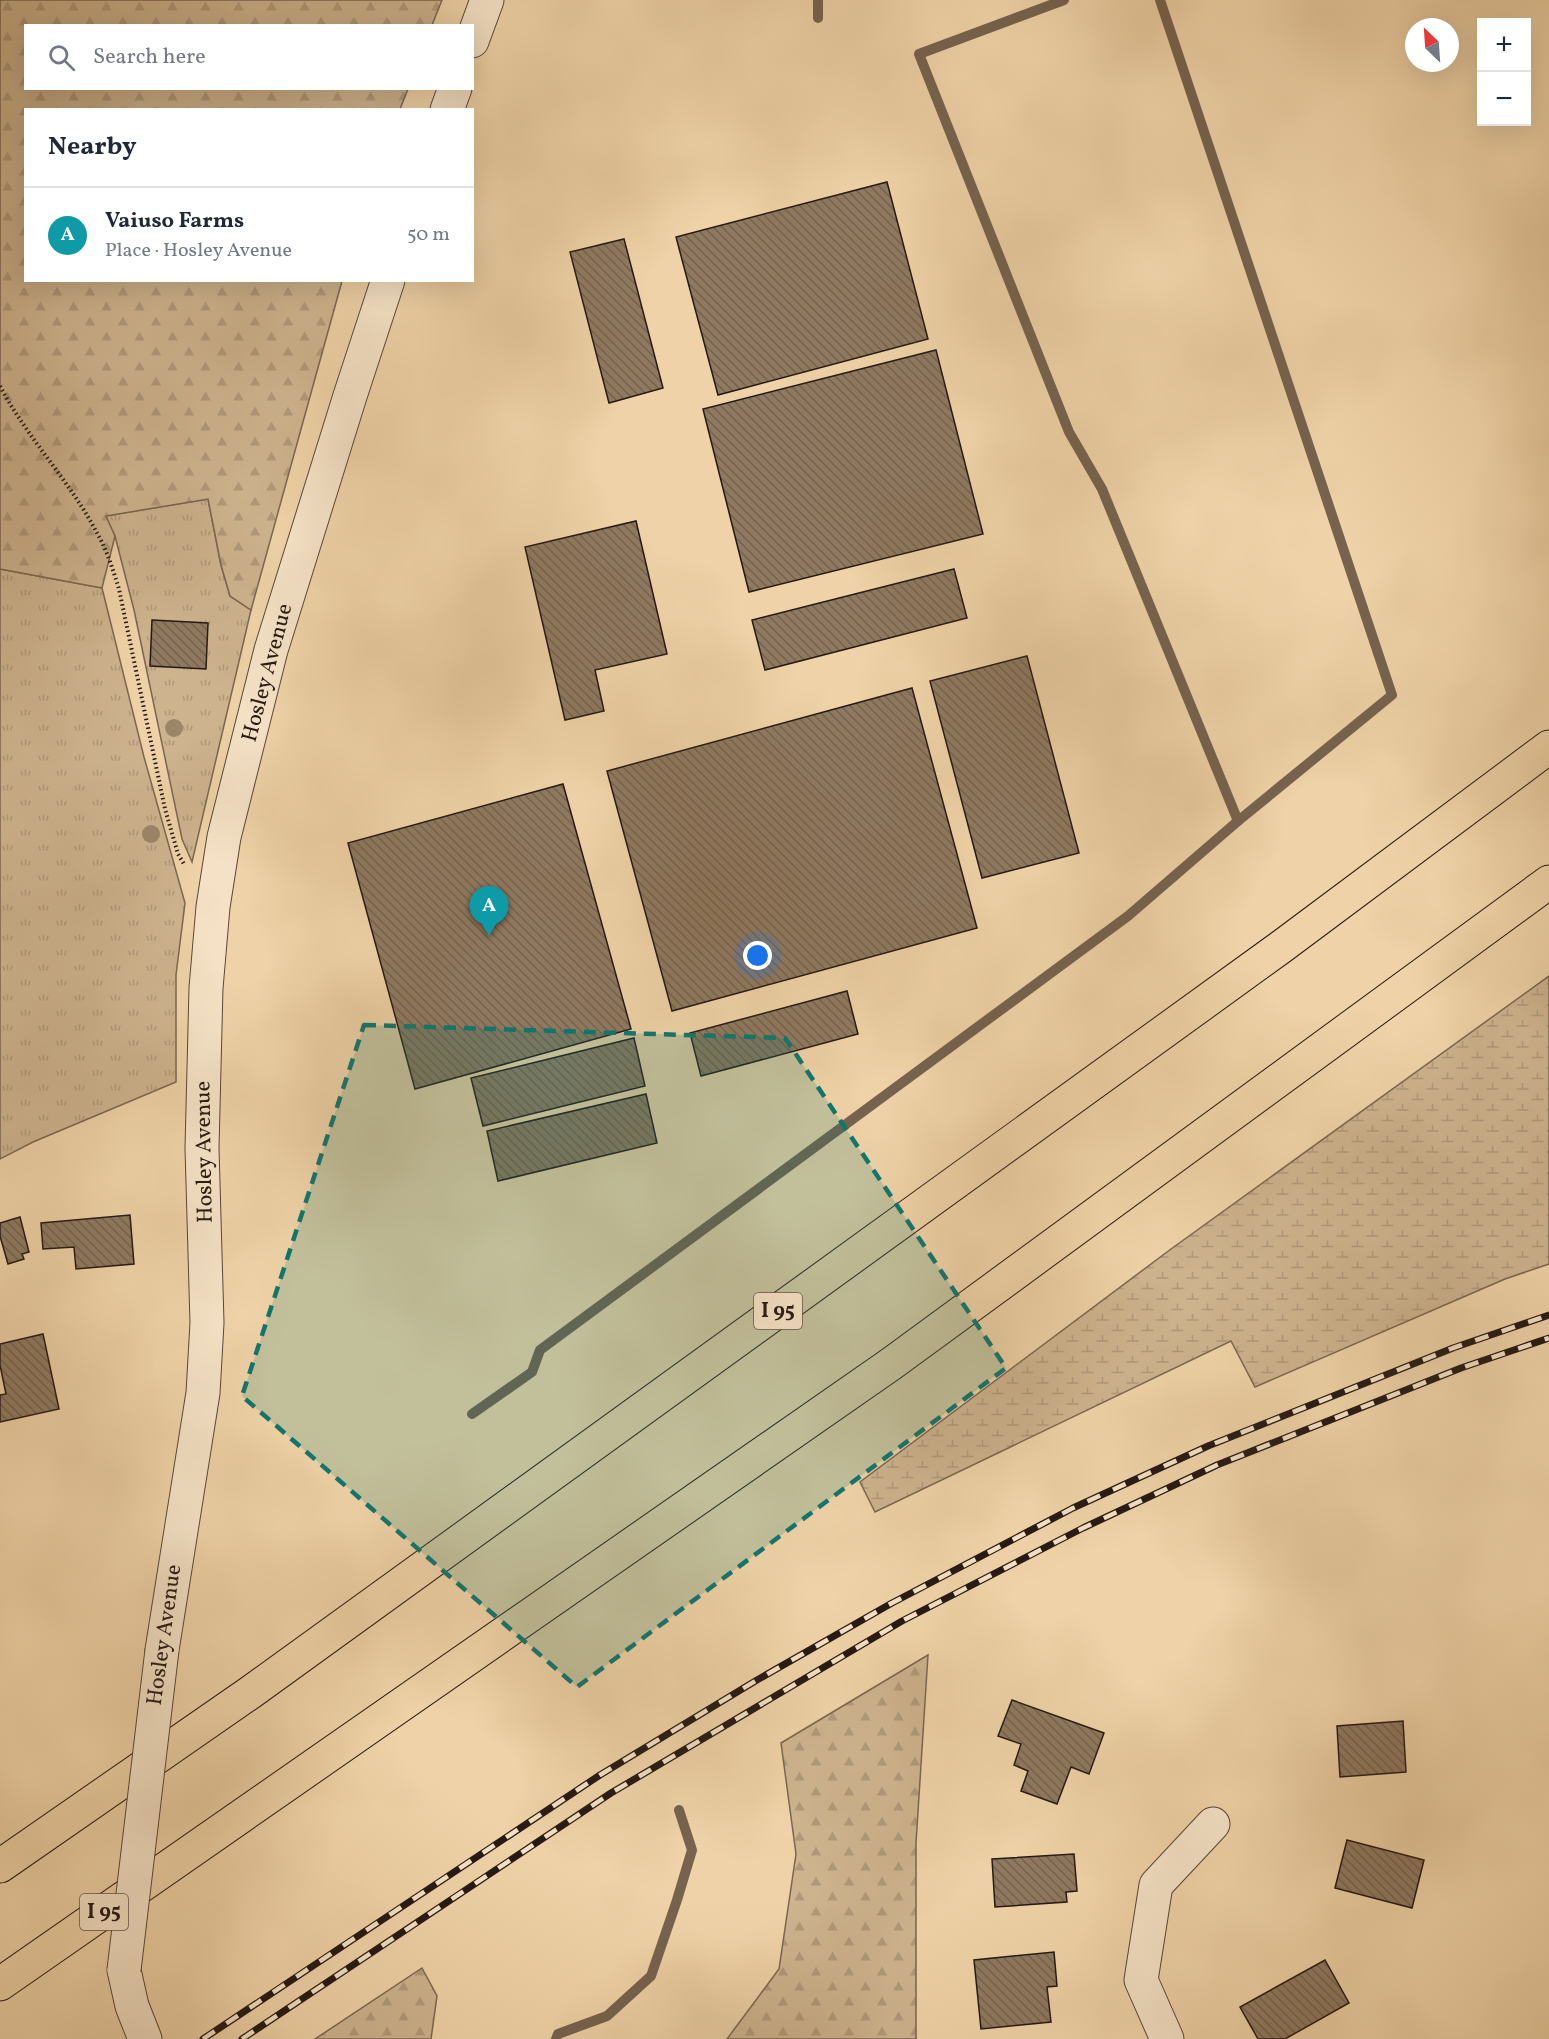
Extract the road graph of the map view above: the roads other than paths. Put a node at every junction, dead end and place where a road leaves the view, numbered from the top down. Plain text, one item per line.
1 (487, 0) edge
2 (474, 36) edge
3 (454, 90) edge
4 (448, 108) edge
5 (387, 282) edge
6 (1549, 747) edge
7 (1549, 882) edge
8 (1213, 1824) dead end
9 (0, 1866) edge
10 (0, 1984) edge
11 (145, 2039) edge
12 (1167, 2039) edge

1 - 2 street
3 - 4 street
5 - 11 street, Hosley Avenue, bridge
6 - 9 highway, I 95
7 - 10 highway, I 95
8 - 12 street

